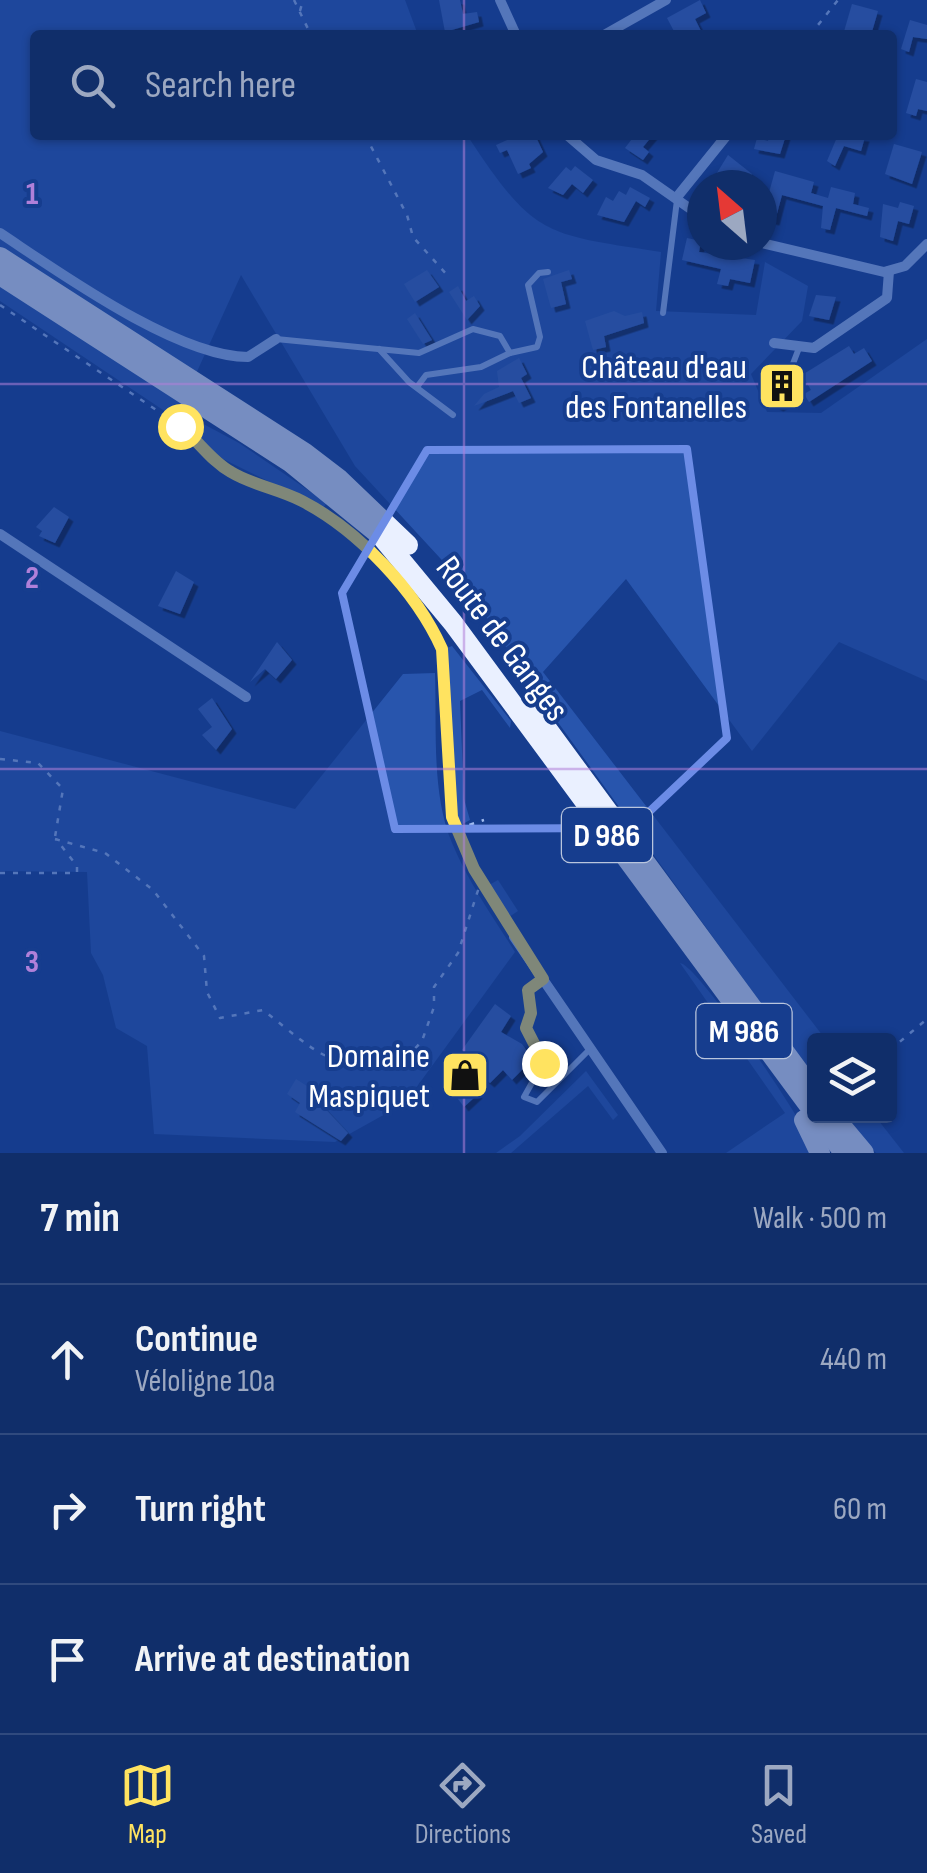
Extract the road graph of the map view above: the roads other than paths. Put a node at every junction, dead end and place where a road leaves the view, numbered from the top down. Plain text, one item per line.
1 (500, 0) edge
2 (666, 0) edge
3 (514, 30) edge
4 (613, 30) edge
5 (573, 140) edge
6 (723, 140) edge
7 (677, 198) junction
8 (687, 206) edge
9 (0, 233) edge
10 (927, 244) edge
11 (777, 246) edge
12 (0, 257) edge
13 (890, 271) junction
14 (548, 272) dead end
15 (0, 275) edge
16 (663, 313) dead end
17 (276, 339) joint
18 (774, 343) dead end
19 (378, 348) junction
20 (798, 348) junction
21 (510, 354) junction
22 (789, 374) dead end
23 (418, 387) junction
24 (454, 415) dead end
25 (0, 534) edge
26 (246, 696) dead end
27 (663, 910) junction
28 (514, 937) road end
29 (543, 979) junction
30 (590, 1048) junction
31 (807, 1082) edge
32 (840, 1123) edge
33 (662, 1153) edge
34 (820, 1153) edge
35 (844, 1153) edge
36 (864, 1153) edge

1 - 3 street
2 - 4 street
5 - 7 street
6 - 7 street
7 - 8 street
7 - 16 lane
9 - 17 street
10 - 13 street
11 - 13 street
12 - 31 main road, Route de Ganges / D 986
13 - 20 street
14 - 21 lane
15 - 27 main road, Route de Ganges / D 986
17 - 19 lane
18 - 20 street
19 - 21 lane
19 - 23 lane
20 - 22 lane
21 - 23 lane
23 - 24 lane
25 - 26 street
27 - 34 main road, M 986
27 - 35 main road, Route de Ganges / D 986
28 - 29 street
29 - 30 street
29 - 30 lane
30 - 33 street
32 - 36 main road

